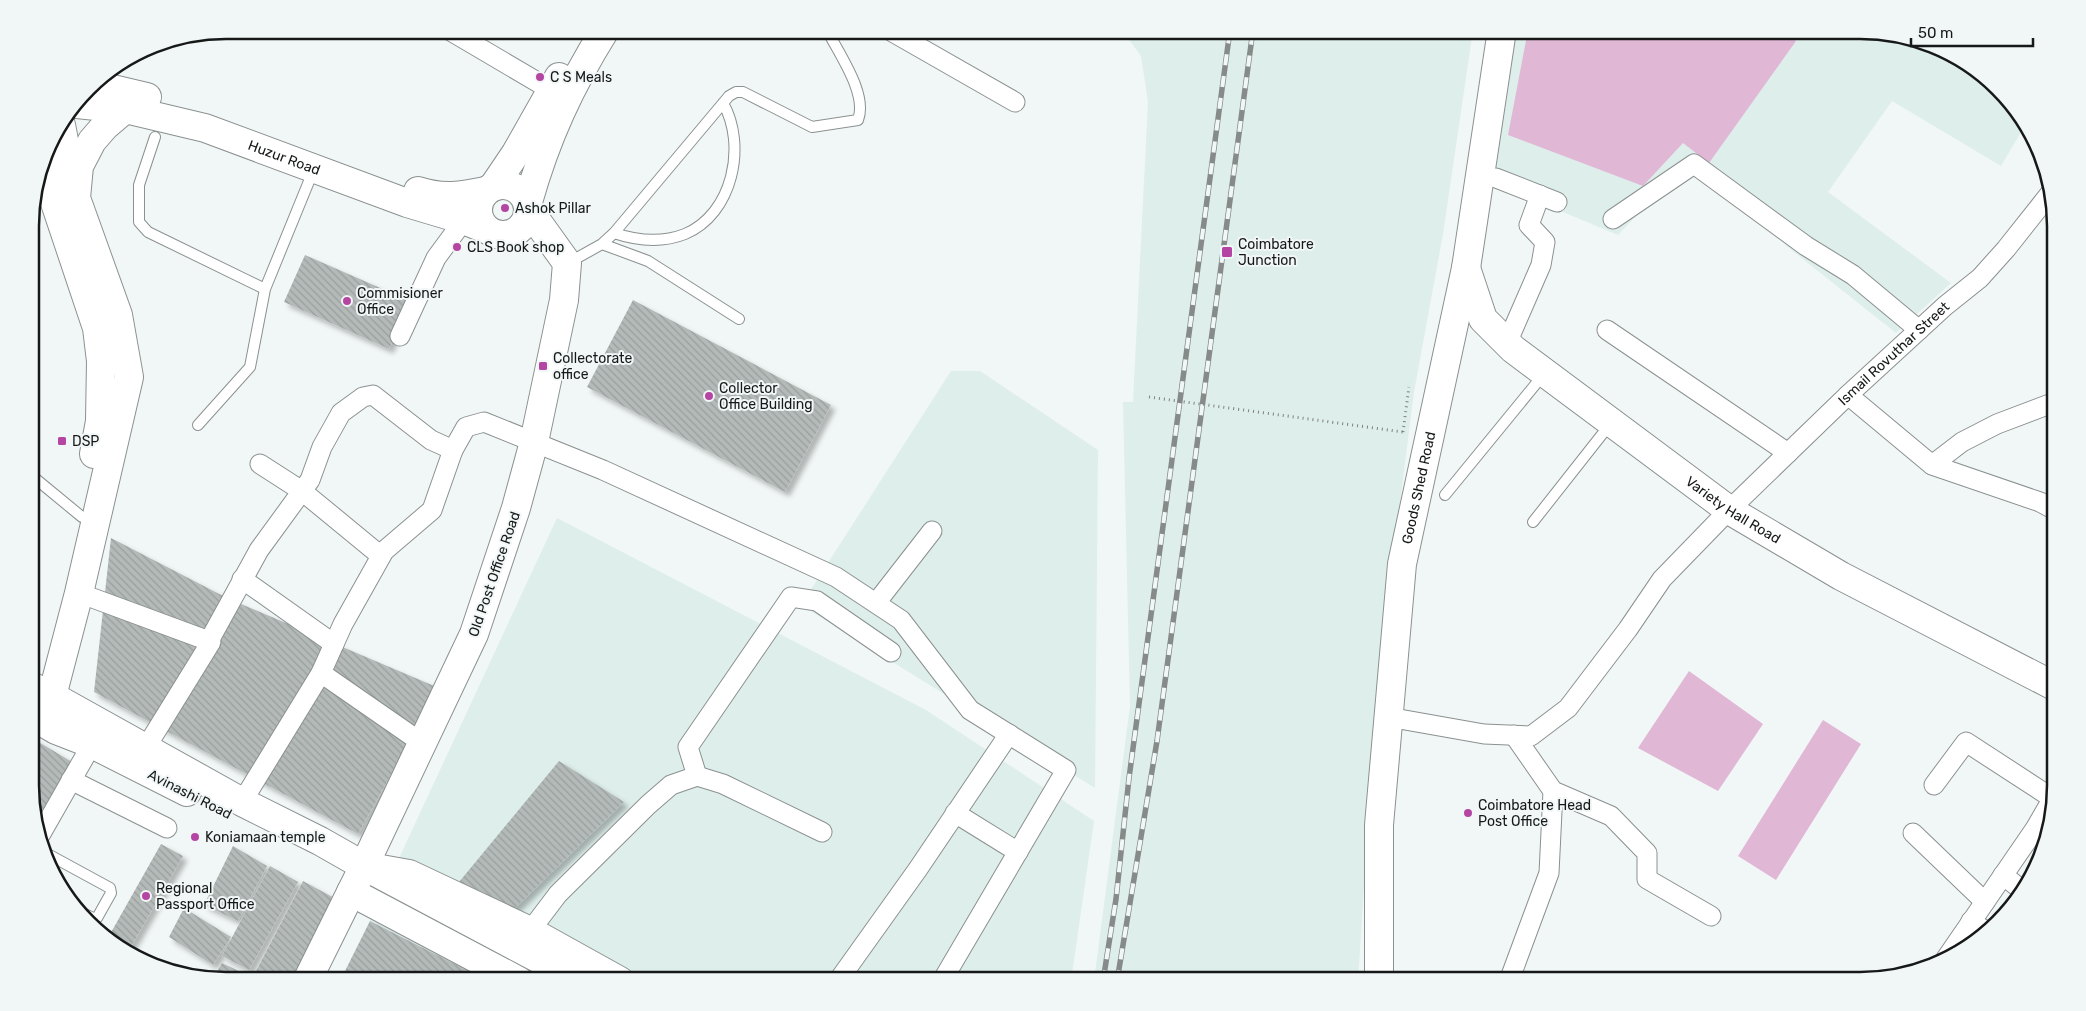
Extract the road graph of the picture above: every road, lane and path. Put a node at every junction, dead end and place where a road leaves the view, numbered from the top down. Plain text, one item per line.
1 (464, 39) edge
2 (581, 39) edge
3 (600, 39) edge
4 (832, 39) edge
5 (905, 39) edge
6 (1501, 39) edge
7 (101, 86) edge
8 (551, 90) junction
9 (1015, 102) dead end
10 (723, 103) junction
11 (83, 105) edge
12 (125, 109) junction
13 (63, 134) edge
14 (154, 137) dead end
15 (315, 168) junction
16 (46, 175) edge
17 (1496, 178) dead end
18 (489, 189) junction
19 (1540, 195) junction
20 (76, 198) junction
21 (2046, 199) edge
22 (1557, 202) dead end
23 (528, 206) junction
24 (1613, 219) dead end
25 (487, 228) junction
26 (614, 233) junction
27 (602, 244) junction
28 (567, 264) junction
29 (1466, 268) junction
30 (265, 289) junction
31 (739, 319) dead end
32 (1607, 330) dead end
33 (1918, 330) junction
34 (400, 336) dead end
35 (1507, 343) junction
36 (1545, 373) junction
37 (1409, 388) dead end
38 (1848, 395) junction
39 (1149, 397) dead end
40 (2047, 405) edge
41 (1612, 422) junction
42 (198, 425) dead end
43 (534, 442) junction
44 (453, 450) junction
45 (1788, 453) junction
46 (260, 464) dead end
47 (1932, 465) junction
48 (39, 482) edge
49 (302, 491) junction
50 (1444, 495) dead end
51 (2047, 506) edge
52 (1729, 510) junction
53 (82, 517) junction
54 (1533, 522) dead end
55 (932, 531) dead end
56 (381, 556) junction
57 (242, 579) junction
58 (79, 593) junction
59 (876, 603) junction
60 (211, 642) dead end
61 (334, 644) junction
62 (891, 652) dead end
63 (321, 673) junction
64 (2047, 682) edge
65 (39, 688) edge
66 (39, 693) edge
67 (39, 701) edge
68 (39, 704) edge
69 (1388, 717) junction
70 (1009, 734) junction
71 (1514, 735) junction
72 (92, 744) junction
73 (422, 744) junction
74 (146, 749) junction
75 (697, 776) junction
76 (72, 780) junction
77 (1934, 785) dead end
78 (1553, 790) junction
79 (2047, 793) edge
80 (242, 802) junction
81 (955, 814) junction
82 (167, 828) dead end
83 (44, 829) edge
84 (822, 832) dead end
85 (2040, 832) edge
86 (1913, 833) dead end
87 (1018, 852) junction
88 (53, 857) edge
89 (2004, 874) junction
90 (363, 885) junction
91 (2018, 886) edge
92 (409, 900) junction
93 (1985, 902) junction
94 (1711, 916) dead end
95 (93, 918) edge
96 (1971, 921) junction
97 (1981, 928) edge
98 (530, 931) junction
99 (1953, 947) edge
100 (1379, 951) junction
101 (313, 972) edge
102 (329, 972) edge
103 (503, 972) edge
104 (531, 972) edge
105 (562, 972) edge
106 (604, 972) edge
107 (844, 972) edge
108 (947, 972) edge
109 (1371, 972) edge
110 (1379, 972) edge
111 (1387, 972) edge
112 (1512, 972) edge

1 - 8 street
2 - 8 main road
3 - 23 main road
4 - 10 lane
5 - 9 street
6 - 29 main road, Goods Shed Road
7 - 18 main road, Huzur Road
8 - 18 main road
10 - 26 lane
10 - 26 lane
11 - 12 main road, Huzur Road
12 - 15 main road, Huzur Road
12 - 20 main road
13 - 20 main road
14 - 30 lane
15 - 25 main road, Huzur Road
15 - 30 lane
16 - 53 main road
17 - 19 street
18 - 23 main road
18 - 25 main road
19 - 22 street
19 - 35 street
20 - 58 main road
21 - 33 street, Ismail Rovuthar Street
23 - 25 main road
23 - 28 main road
24 - 33 street
25 - 28 main road
25 - 34 street
26 - 27 lane
27 - 28 lane
27 - 31 lane
28 - 43 main road, Old Post Office Road
29 - 35 main road, Variety Hall Road
29 - 69 main road, Goods Shed Road
30 - 42 lane
32 - 45 street
33 - 38 street, Ismail Rovuthar Street
35 - 36 main road, Variety Hall Road
36 - 41 main road, Variety Hall Road
36 - 50 lane
37 - 39 path, bridge
38 - 45 street, Ismail Rovuthar Street
38 - 47 street
40 - 47 street
41 - 52 main road, Variety Hall Road
41 - 54 lane
43 - 44 street
43 - 59 street
43 - 73 main road, Old Post Office Road
44 - 49 street
44 - 56 street
45 - 52 street, Ismail Rovuthar Street
46 - 49 street
47 - 51 street
48 - 53 lane
49 - 56 street
49 - 57 street
52 - 64 main road, Variety Hall Road
52 - 71 street, Ismail Rovuthar Street
53 - 65 main road
55 - 59 street
56 - 61 street
57 - 58 street
57 - 61 street
58 - 66 main road
59 - 70 street
60 - 74 street
61 - 63 street
62 - 75 street
63 - 73 street
63 - 80 street
67 - 74 main road, Avinashi Road
68 - 72 main road, Avinashi Road
69 - 71 street, Ismail Rovuthar Street
69 - 100 main road, Goods Shed Road
70 - 81 street
70 - 87 street
71 - 78 street
72 - 76 street
72 - 90 main road, Avinashi Road
73 - 90 main road, Old Post Office Road
74 - 80 main road, Avinashi Road
75 - 84 street
75 - 98 street
76 - 82 street
76 - 83 street
77 - 79 street
78 - 94 street
78 - 112 street
80 - 90 main road, Avinashi Road
81 - 87 street
81 - 107 street
85 - 89 street
86 - 93 street
87 - 108 street
88 - 95 lane
89 - 91 street
89 - 93 street
90 - 92 main road
90 - 98 main road
90 - 101 main road
90 - 102 main road
90 - 103 main road
92 - 104 main road
92 - 105 main road
93 - 96 street
96 - 97 street
96 - 99 street
98 - 106 main road
100 - 109 main road
100 - 110 main road, Goods Shed Road
100 - 111 main road

